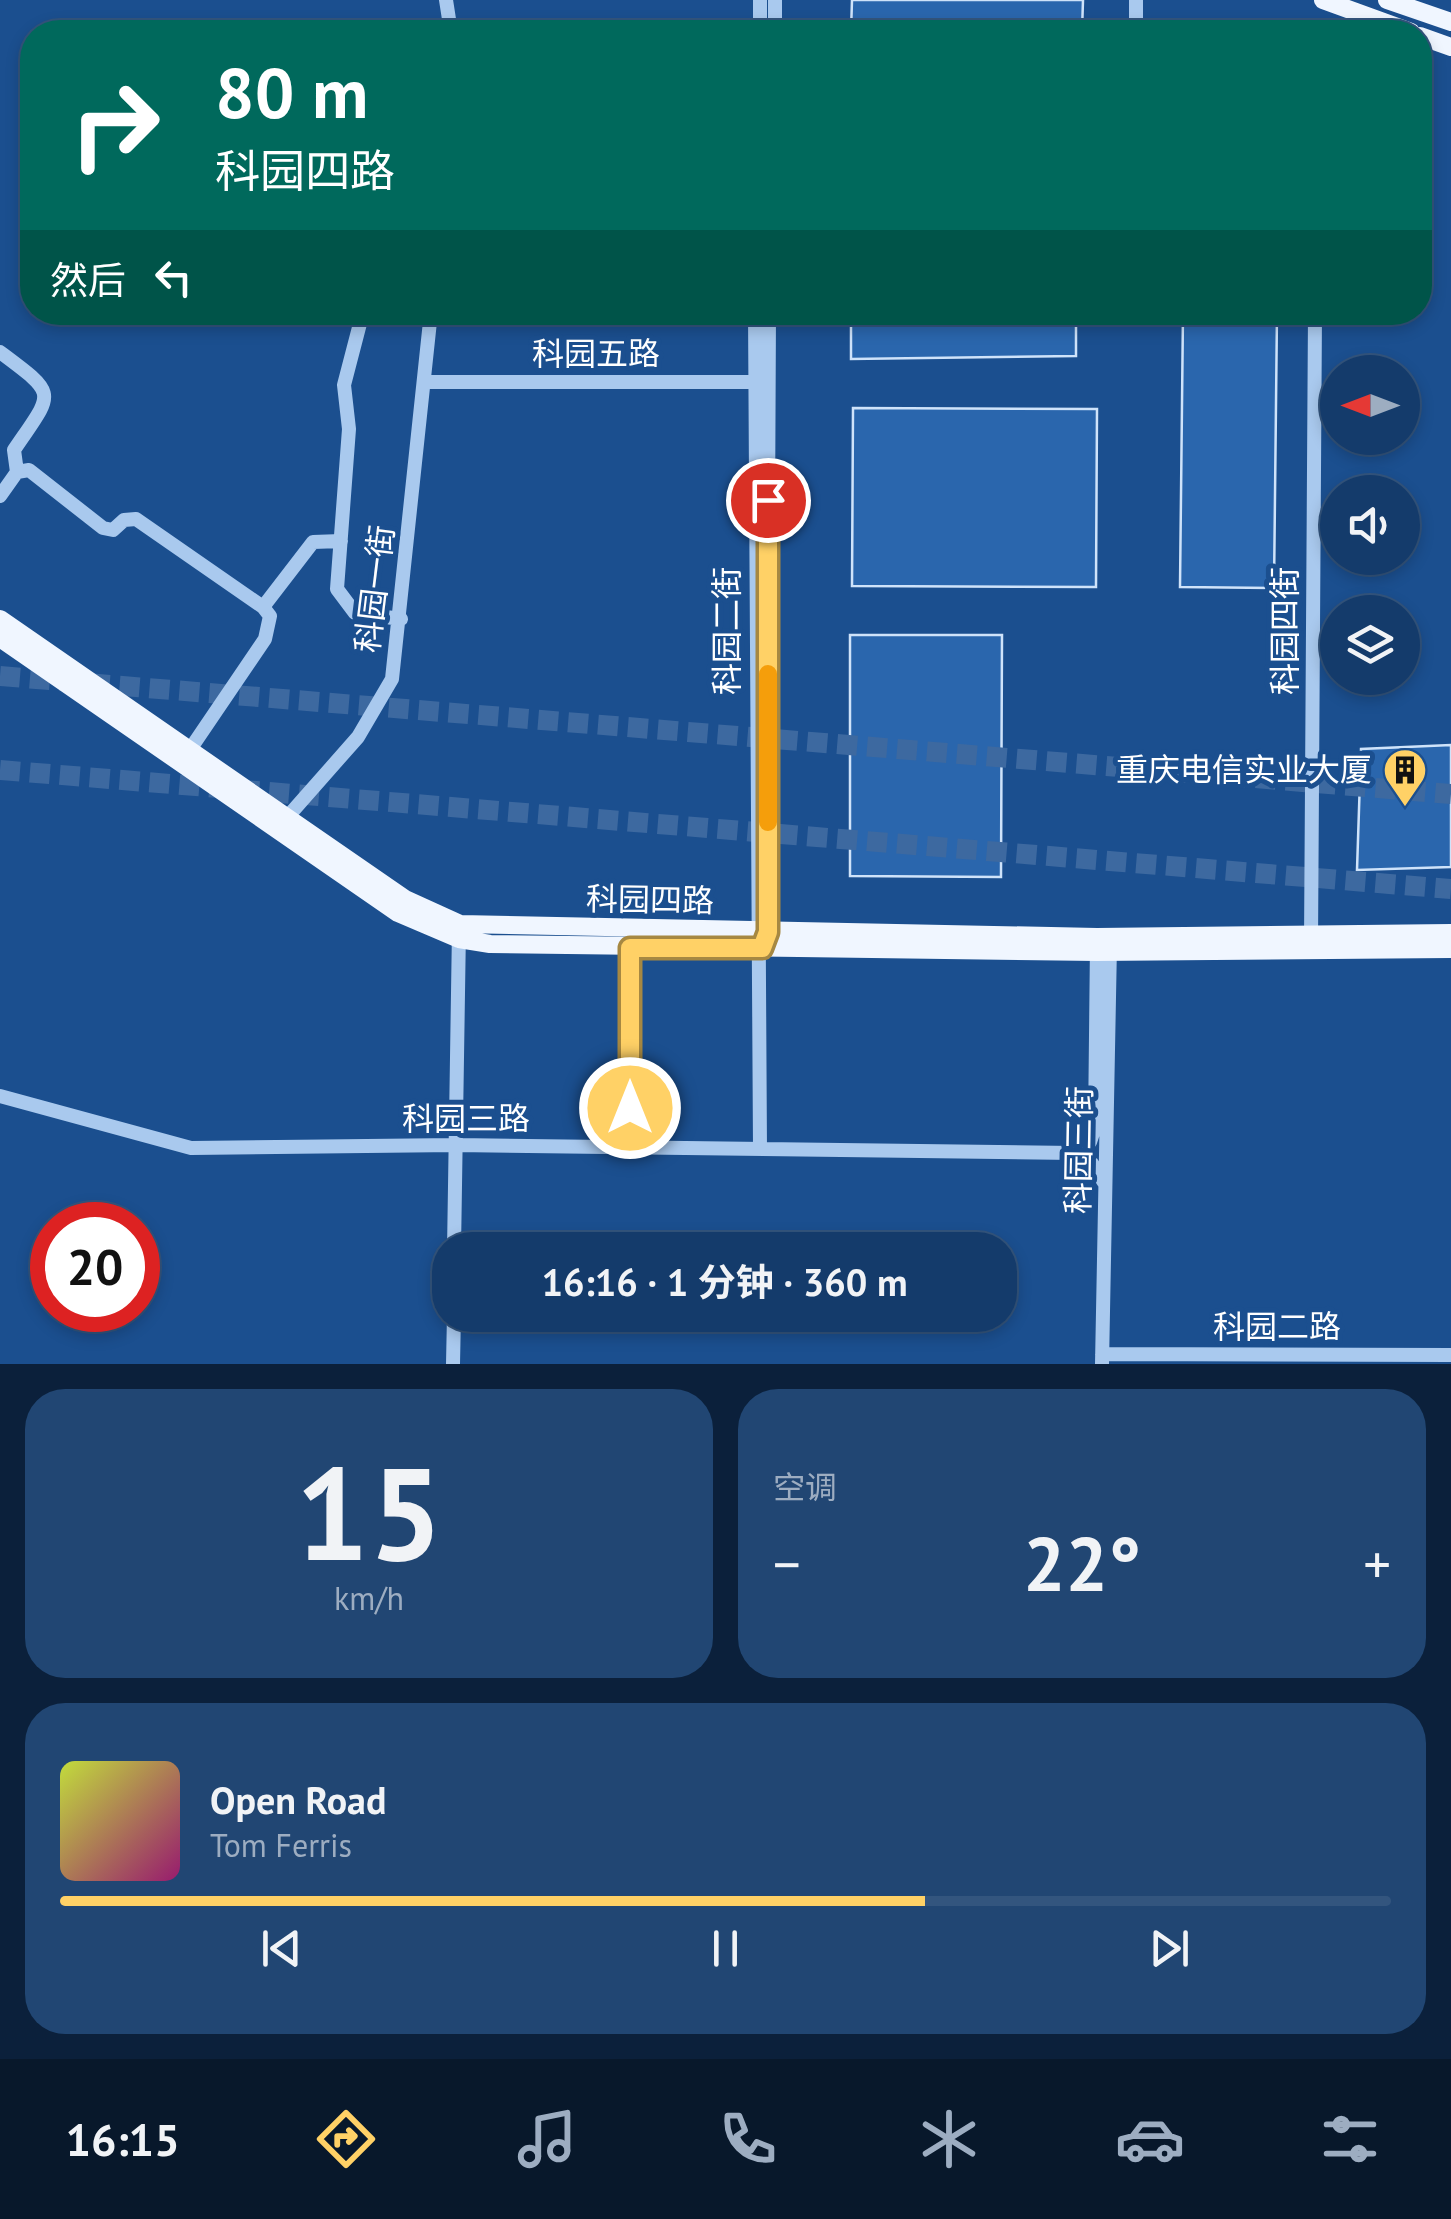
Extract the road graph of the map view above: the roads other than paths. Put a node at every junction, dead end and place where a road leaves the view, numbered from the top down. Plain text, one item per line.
1 (1323, 0) edge
2 (1387, 0) edge
3 (1378, 20) edge
4 (1450, 21) edge
5 (360, 325) edge
6 (430, 325) edge
7 (756, 325) edge
8 (768, 325) edge
9 (1315, 325) edge
10 (0, 352) edge
11 (425, 382) junction
12 (761, 382) junction
13 (17, 472) junction
14 (0, 496) edge
15 (341, 541) junction
16 (264, 606) junction
17 (401, 619) junction
18 (0, 620) edge
19 (0, 638) edge
20 (188, 750) junction
21 (281, 825) junction
22 (459, 931) junction
23 (1451, 933) edge
24 (762, 938) junction
25 (1310, 941) junction
26 (1103, 945) junction
27 (630, 948) junction
28 (1451, 949) edge
29 (0, 1096) edge
30 (456, 1145) junction
31 (630, 1148) junction
32 (760, 1149) junction
33 (1074, 1152) junction
34 (1105, 1184) junction
35 (454, 1232) edge
36 (454, 1332) edge
37 (1451, 1356) edge
38 (1102, 1359) edge
39 (453, 1364) edge

1 - 3 main road
2 - 4 main road
5 - 15 street
6 - 11 street, 科园一街
7 - 12 street, 科园二街
8 - 12 street, 科园二街
9 - 25 street, 科园四街
10 - 13 street
11 - 12 street, 科园五路
11 - 17 street, 科园一街
12 - 24 street, 科园二街
13 - 14 street
13 - 16 street
15 - 16 street
15 - 17 street
16 - 20 street
17 - 21 street, 科园一街
18 - 20 main road, 科园四路
19 - 21 main road, 科园四路
20 - 21 main road, 科园四路
21 - 22 main road, 科园四路
22 - 24 main road, 科园四路
22 - 27 main road, 科园四路
22 - 30 street
23 - 25 main road, 科园四路
24 - 26 main road, 科园四路
24 - 27 main road, 科园四路
24 - 32 street, 科园二街
25 - 26 main road, 科园四路
25 - 28 main road, 科园四路
26 - 33 street, 科园三街
26 - 34 street, 科园三街
27 - 31 street
29 - 30 street, 科园三路
30 - 31 street, 科园三路
30 - 35 street
31 - 32 street, 科园三路
32 - 33 street, 科园三路
33 - 34 street
34 - 38 street, 科园三街
36 - 39 street
37 - 38 street, 科园二路

